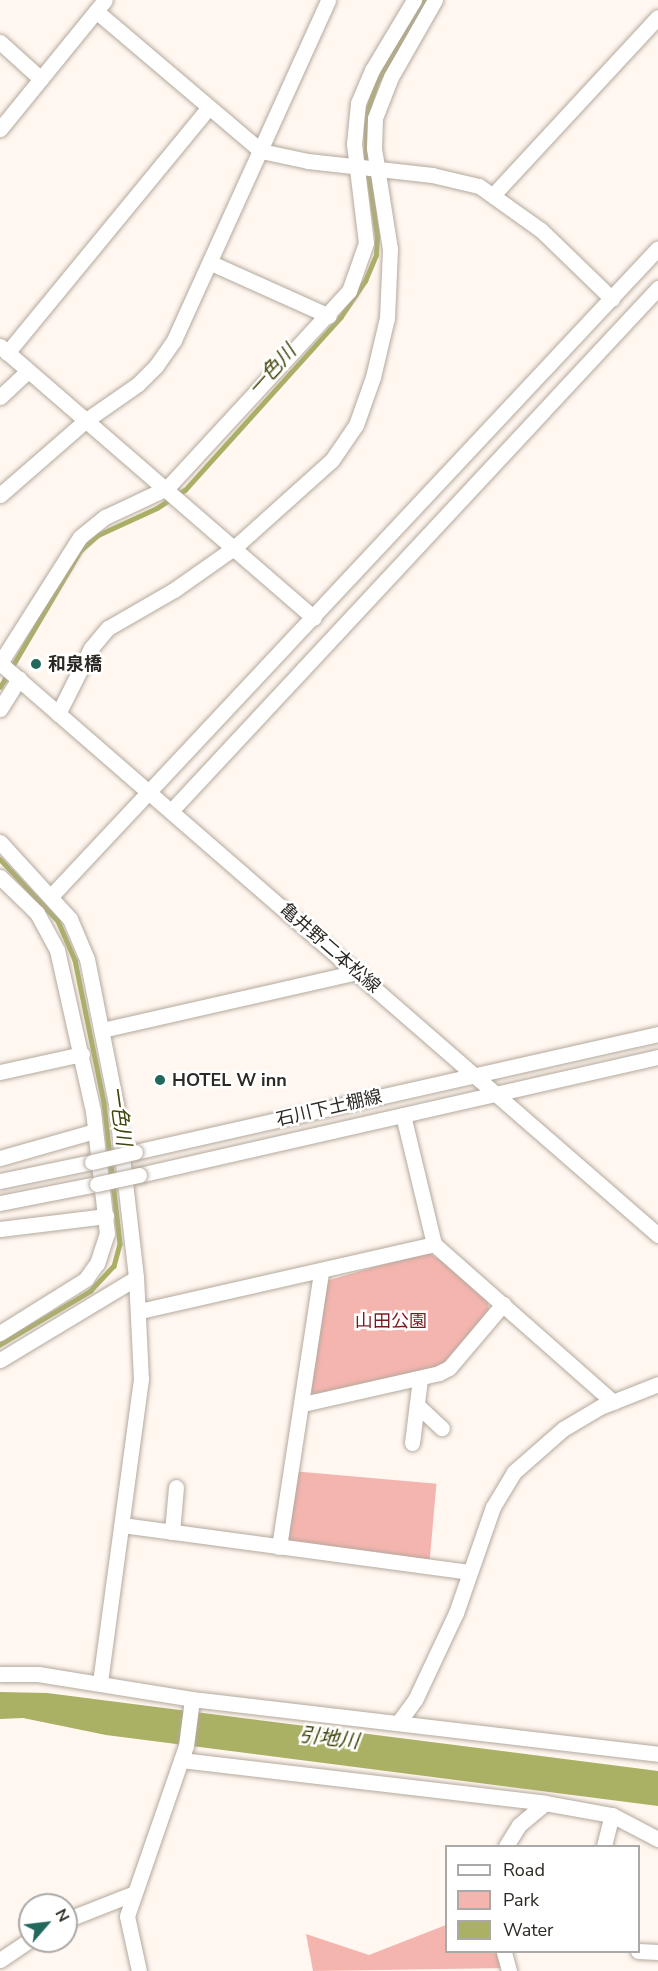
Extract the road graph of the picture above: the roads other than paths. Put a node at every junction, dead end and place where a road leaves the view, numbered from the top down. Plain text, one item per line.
1 (328, 0) edge
2 (414, 0) edge
3 (435, 0) edge
4 (100, 5) edge
5 (658, 17) edge
6 (0, 42) edge
7 (40, 79) junction
8 (209, 107) junction
9 (0, 129) edge
10 (261, 151) junction
11 (357, 166) junction
12 (377, 168) junction
13 (494, 194) junction
14 (658, 248) edge
15 (211, 263) junction
16 (658, 288) edge
17 (612, 299) junction
18 (329, 316) junction
19 (4, 349) edge
20 (28, 371) junction
21 (0, 397) edge
22 (85, 421) junction
23 (172, 492) junction
24 (0, 495) edge
25 (235, 547) junction
26 (314, 618) junction
27 (8, 670) edge
28 (0, 709) edge
29 (58, 714) junction
30 (149, 792) junction
31 (171, 811) junction
32 (0, 842) edge
33 (3, 886) edge
34 (52, 895) junction
35 (357, 972) junction
36 (102, 1030) junction
37 (658, 1034) edge
38 (82, 1054) junction
39 (658, 1057) edge
40 (0, 1072) edge
41 (475, 1076) junction
42 (495, 1093) junction
43 (403, 1115) junction
44 (95, 1131) junction
45 (0, 1158) edge
46 (0, 1181) edge
47 (0, 1203) edge
48 (106, 1216) junction
49 (0, 1229) edge
50 (658, 1235) edge
51 (434, 1244) junction
52 (321, 1272) junction
53 (136, 1278) junction
54 (503, 1304) junction
55 (140, 1311) junction
56 (0, 1333) edge
57 (0, 1360) edge
58 (420, 1379) junction
59 (658, 1383) edge
60 (613, 1402) junction
61 (303, 1404) junction
62 (417, 1405) junction
63 (442, 1428) dead end
64 (412, 1443) dead end
65 (177, 1487) dead end
66 (122, 1526) junction
67 (172, 1532) junction
68 (279, 1546) junction
69 (469, 1572) junction
70 (0, 1674) edge
71 (100, 1682) junction
72 (191, 1703) junction
73 (398, 1723) junction
74 (184, 1753) junction
75 (658, 1754) edge
76 (545, 1803) junction
77 (612, 1815) junction
78 (658, 1839) edge
79 (507, 1845) edge
80 (604, 1845) edge
81 (132, 1894) junction
82 (78, 1915) edge
83 (18, 1948) edge
84 (640, 1951) edge
85 (658, 1952) edge
86 (504, 1953) edge
87 (0, 1960) edge
88 (506, 1970) edge
89 (139, 1971) edge

1 - 10 street
2 - 11 street
3 - 12 street
4 - 7 street
4 - 8 street
5 - 13 street
6 - 7 street
7 - 9 street
8 - 10 street
8 - 19 street
10 - 11 street
10 - 15 street
11 - 12 street
11 - 18 street
12 - 13 street
12 - 25 street
13 - 17 street
14 - 17 street
15 - 18 street
15 - 22 street
16 - 31 street
17 - 26 street
18 - 23 street
19 - 20 street
20 - 21 street
20 - 22 street
22 - 23 street
22 - 24 street
23 - 25 street
23 - 27 street
25 - 26 street
25 - 29 street
26 - 30 street
27 - 28 street
27 - 29 street, 亀井野二本松線
29 - 30 street, 亀井野二本松線
30 - 31 street, 亀井野二本松線
30 - 34 street
31 - 35 street, 亀井野二本松線
32 - 34 street
33 - 38 street
34 - 36 street
35 - 36 street
35 - 41 street, 亀井野二本松線
36 - 53 street
37 - 41 street, 石川下土棚線
38 - 40 street
38 - 44 street
39 - 42 street, 石川下土棚線
41 - 42 street, 亀井野二本松線
41 - 46 street, 石川下土棚線, bridge
42 - 43 street, 石川下土棚線
42 - 50 street, 亀井野二本松線
43 - 47 street, 石川下土棚線, bridge
43 - 51 street
44 - 45 street
44 - 48 street
48 - 49 street
48 - 56 street
51 - 52 street
51 - 54 street
52 - 55 street
52 - 61 street
53 - 55 street
53 - 57 street
54 - 58 street
54 - 60 street
55 - 66 street
58 - 61 street
58 - 62 street
59 - 60 street
60 - 69 street
61 - 68 street
62 - 63 street
62 - 64 street
65 - 67 street
66 - 67 street
66 - 71 street
67 - 68 street
68 - 69 street
69 - 73 street
70 - 71 street
71 - 72 street
72 - 73 street
72 - 74 street
73 - 75 street
74 - 76 street
74 - 81 street
76 - 77 street
76 - 79 street
77 - 78 street
77 - 80 street
81 - 82 street
81 - 89 street
83 - 87 street
84 - 85 street
86 - 88 street

